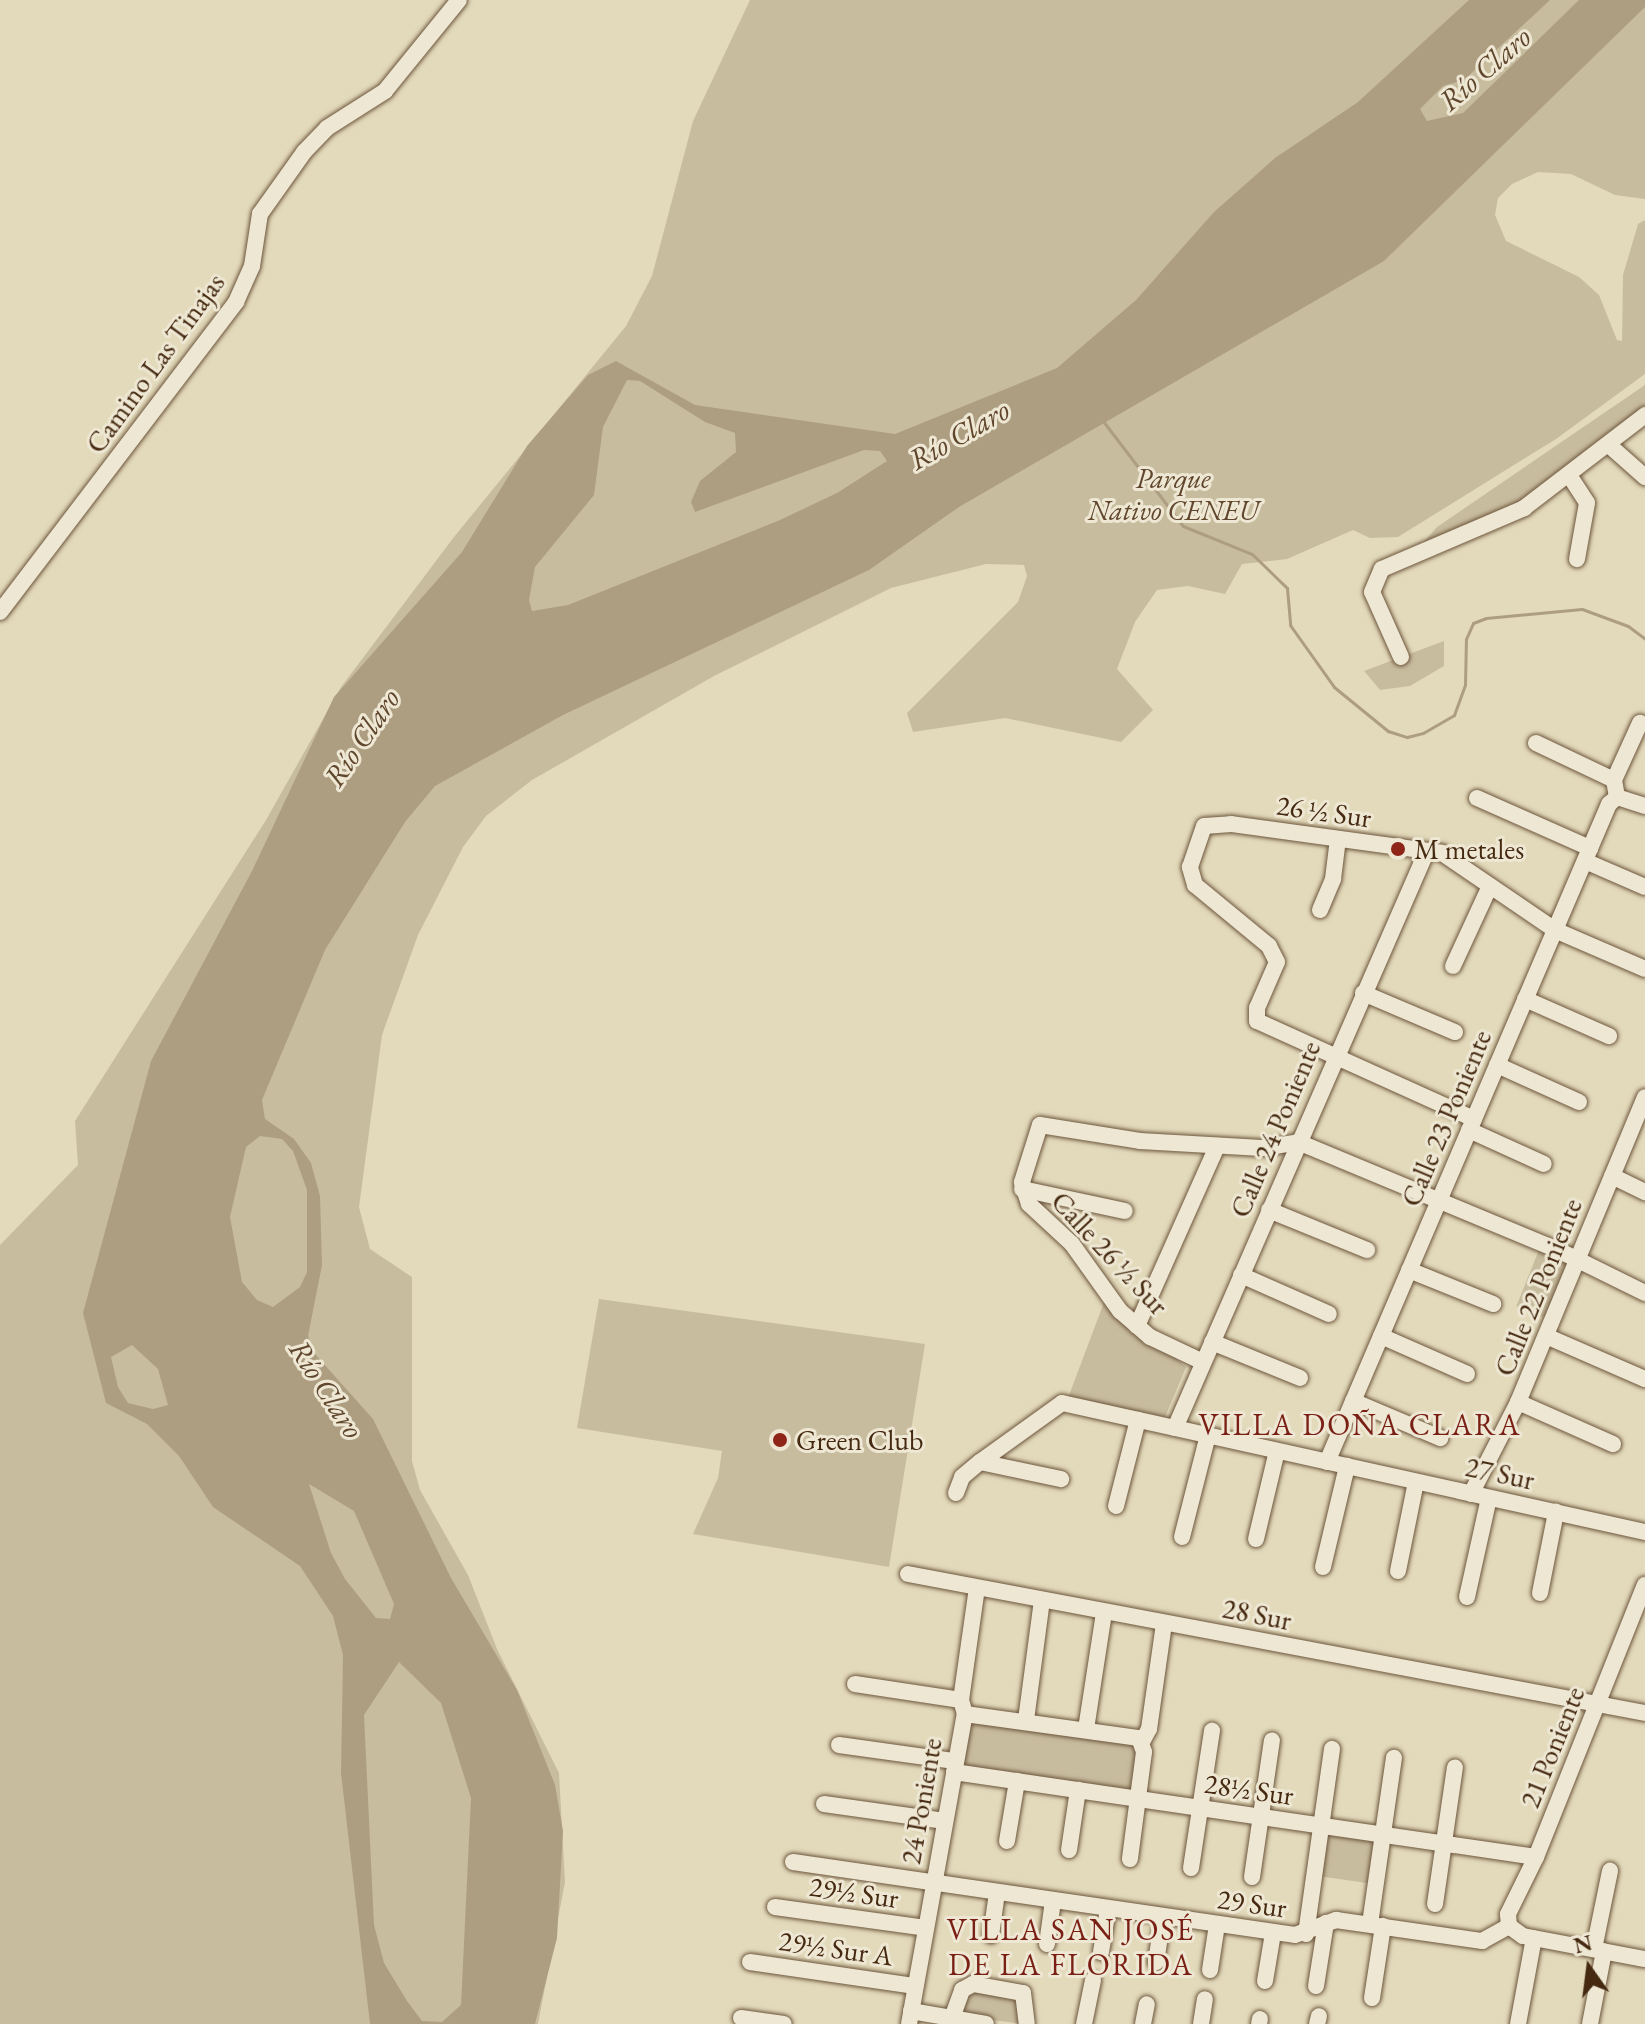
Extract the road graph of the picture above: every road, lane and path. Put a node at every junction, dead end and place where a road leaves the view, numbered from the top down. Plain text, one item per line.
1 (459, 0) edge
2 (1645, 415) edge
3 (1610, 446) junction
4 (1569, 475) junction
5 (1645, 477) edge
6 (1577, 559) dead end
7 (0, 612) edge
8 (1401, 657) dead end
9 (1640, 723) dead end
10 (1536, 743) dead end
11 (1615, 789) junction
12 (1477, 798) dead end
13 (1645, 806) edge
14 (1338, 839) junction
15 (1426, 853) junction
16 (1588, 854) junction
17 (1490, 886) junction
18 (1645, 887) edge
19 (1320, 910) dead end
20 (1555, 930) junction
21 (1453, 966) dead end
22 (1645, 969) edge
23 (1363, 993) junction
24 (1525, 999) junction
25 (1455, 1032) dead end
26 (1609, 1036) dead end
27 (1335, 1057) junction
28 (1497, 1065) junction
29 (1579, 1102) dead end
30 (1643, 1107) edge
31 (1471, 1124) junction
32 (1298, 1142) junction
33 (1217, 1146) junction
34 (1544, 1164) dead end
35 (1612, 1176) junction
36 (1645, 1192) edge
37 (1024, 1193) junction
38 (1438, 1201) junction
39 (1269, 1210) junction
40 (1125, 1211) dead end
41 (1367, 1250) dead end
42 (1577, 1259) junction
43 (1409, 1270) junction
44 (1241, 1275) junction
45 (1645, 1293) edge
46 (1493, 1304) dead end
47 (1329, 1314) dead end
48 (1137, 1326) junction
49 (1381, 1336) junction
50 (1546, 1336) junction
51 (1212, 1342) junction
52 (1203, 1362) junction
53 (1467, 1374) dead end
54 (1300, 1378) dead end
55 (1645, 1379) edge
56 (1353, 1401) junction
57 (1518, 1402) junction
58 (1138, 1420) junction
59 (1175, 1428) junction
60 (1208, 1435) junction
61 (1440, 1438) dead end
62 (1613, 1444) dead end
63 (1277, 1451) junction
64 (980, 1462) junction
65 (1327, 1462) junction
66 (1347, 1466) junction
67 (1061, 1479) dead end
68 (1416, 1482) junction
69 (956, 1493) dead end
70 (1471, 1494) junction
71 (1489, 1498) junction
72 (1116, 1506) dead end
73 (1556, 1512) junction
74 (1645, 1532) edge
75 (1182, 1537) dead end
76 (1256, 1539) dead end
77 (1323, 1567) dead end
78 (1398, 1571) dead end
79 (908, 1574) dead end
80 (1645, 1585) edge
81 (977, 1588) junction
82 (1540, 1593) dead end
83 (1467, 1597) dead end
84 (1042, 1600) junction
85 (1104, 1613) junction
86 (1164, 1623) junction
87 (855, 1684) dead end
88 (1597, 1706) junction
89 (963, 1707) junction
90 (1645, 1713) edge
91 (1026, 1720) junction
92 (1086, 1729) junction
93 (1212, 1731) dead end
94 (1272, 1740) dead end
95 (1142, 1742) junction
96 (839, 1745) dead end
97 (1332, 1749) dead end
98 (1394, 1758) dead end
99 (954, 1766) junction
100 (1455, 1767) dead end
101 (1017, 1781) junction
102 (1078, 1790) junction
103 (1137, 1798) junction
104 (824, 1804) dead end
105 (1200, 1808) junction
106 (1261, 1817) junction
107 (945, 1821) junction
108 (1321, 1826) junction
109 (1383, 1835) junction
110 (1007, 1841) dead end
111 (1444, 1844) junction
112 (1069, 1850) dead end
113 (1536, 1857) junction
114 (1130, 1859) dead end
115 (793, 1862) dead end
116 (1191, 1868) dead end
117 (1610, 1871) dead end
118 (1252, 1877) dead end
119 (934, 1882) junction
120 (997, 1893) junction
121 (1053, 1901) junction
122 (1435, 1904) dead end
123 (775, 1907) dead end
124 (1108, 1909) junction
125 (1163, 1917) junction
126 (1326, 1923) junction
127 (1217, 1925) junction
128 (1376, 1925) junction
129 (1509, 1926) junction
130 (926, 1928) junction
131 (1273, 1933) junction
132 (1306, 1934) junction
133 (991, 1935) dead end
134 (1534, 1938) junction
135 (1047, 1944) dead end
136 (1599, 1950) junction
137 (1101, 1952) dead end
138 (1645, 1959) edge
139 (750, 1962) dead end
140 (1156, 1962) dead end
141 (1210, 1970) dead end
142 (1093, 1980) dead end
143 (1265, 1981) dead end
144 (915, 1986) junction
145 (1316, 1986) dead end
146 (1372, 1998) dead end
147 (1205, 1999) dead end
148 (1147, 2004) dead end
149 (910, 2017) edge
150 (741, 2018) dead end
151 (952, 2018) junction
152 (975, 2023) edge
153 (784, 2024) edge
154 (1027, 2024) edge
155 (1084, 2024) edge
156 (1143, 2024) edge
157 (1201, 2024) edge
158 (1518, 2024) edge
159 (1590, 2024) edge

1 - 7 street, Camino Las Tinajas
2 - 3 street
3 - 4 street
3 - 5 street
4 - 6 street
4 - 8 street
9 - 11 street, Calle 23 Poniente
10 - 11 street
11 - 13 street
11 - 16 street, Calle 23 Poniente
12 - 16 street
14 - 15 street, 26 ½ Sur
14 - 19 street
14 - 27 street, 26 ½ Sur
15 - 17 street, 26 ½ Sur
15 - 23 street, Calle 24 Poniente
16 - 18 street
16 - 20 street, Calle 23 Poniente
17 - 20 street, 26 ½ Sur
17 - 21 street
20 - 22 street, 26 ½ Sur
20 - 24 street, Calle 23 Poniente
23 - 25 street
23 - 27 street, Calle 24 Poniente
24 - 26 street
24 - 28 street, Calle 23 Poniente
27 - 31 street
27 - 32 street, Calle 24 Poniente
28 - 29 street
28 - 31 street, Calle 23 Poniente
30 - 35 street, Calle 22 Poniente
31 - 34 street
31 - 38 street, Calle 23 Poniente
32 - 33 street
32 - 38 street
32 - 39 street, Calle 24 Poniente
33 - 37 street
33 - 48 street
35 - 36 street
35 - 42 street, Calle 22 Poniente
37 - 40 street
37 - 48 street, Calle 26 ½ Sur
38 - 42 street
38 - 43 street, Calle 23 Poniente
39 - 41 street
39 - 44 street, Calle 24 Poniente
42 - 45 street
42 - 50 street, Calle 22 Poniente
43 - 46 street
43 - 49 street, Calle 23 Poniente
44 - 47 street
44 - 51 street, Calle 24 Poniente
48 - 52 street, Calle 26 ½ Sur
49 - 53 street
49 - 56 street, Calle 23 Poniente
50 - 55 street
50 - 57 street, Calle 22 Poniente
51 - 52 street, Calle 24 Poniente
51 - 54 street
52 - 59 street, Calle 24 Poniente
56 - 61 street
56 - 65 street, Calle 23 Poniente
57 - 62 street
57 - 70 street, Calle 22 Poniente
58 - 59 street, 27 Sur
58 - 64 street, 27 Sur
58 - 72 street
59 - 60 street, 27 Sur
60 - 63 street, 27 Sur
60 - 75 street
63 - 65 street, 27 Sur
63 - 76 street
64 - 67 street
64 - 69 street
65 - 66 street, 27 Sur
66 - 68 street, 27 Sur
66 - 77 street
68 - 70 street, 27 Sur
68 - 78 street
70 - 71 street, 27 Sur
71 - 73 street, 27 Sur
71 - 83 street
73 - 74 street, 27 Sur
73 - 82 street
79 - 81 street, 28 Sur
80 - 88 street, 21 Poniente
81 - 84 street, 28 Sur
81 - 89 street, 24 Poniente
84 - 85 street, 28 Sur
84 - 91 street
85 - 86 street, 28 Sur
85 - 92 street
86 - 88 street, 28 Sur
86 - 95 street
87 - 89 street
88 - 90 street, 28 Sur
88 - 113 street, 21 Poniente
89 - 91 street
89 - 99 street, 24 Poniente
91 - 92 street
92 - 95 street
93 - 105 street
94 - 106 street
95 - 103 street
96 - 99 street, 28½ Sur
97 - 108 street
98 - 109 street
99 - 101 street, 28½ Sur
99 - 107 street, 24 Poniente
100 - 111 street
101 - 102 street, 28½ Sur
101 - 110 street
102 - 103 street, 28½ Sur
102 - 112 street
103 - 105 street, 28½ Sur
103 - 114 street
104 - 107 street
105 - 106 street, 28½ Sur
105 - 116 street
106 - 108 street, 28½ Sur
106 - 118 street
107 - 119 street, 24 Poniente
108 - 109 street, 28½ Sur
108 - 132 street
109 - 111 street, 28½ Sur
109 - 128 street
111 - 113 street, 28½ Sur
111 - 122 street
113 - 129 street, 21 Poniente
115 - 119 street, 29 Sur
117 - 136 street
119 - 120 street, 29 Sur
119 - 130 street, 24 Poniente
120 - 121 street, 29 Sur
120 - 133 street
121 - 124 street, 29 Sur
121 - 135 street
123 - 130 street, 29½ Sur
124 - 125 street, 29 Sur
124 - 137 street
125 - 127 street, 29 Sur
125 - 140 street
126 - 128 street, 29 Sur
126 - 132 street, 29 Sur
126 - 145 street
127 - 131 street, 29 Sur
127 - 141 street
128 - 129 street, 29 Sur
128 - 146 street
129 - 134 street
130 - 144 street, 24 Poniente
131 - 132 street, 29 Sur
131 - 143 street
134 - 136 street
134 - 158 street
136 - 138 street
136 - 159 street
139 - 144 street, 29½ Sur A
142 - 155 street
144 - 149 street, 24 Poniente
147 - 157 street
148 - 156 street
149 - 151 street
150 - 153 street
151 - 152 street
151 - 154 street

